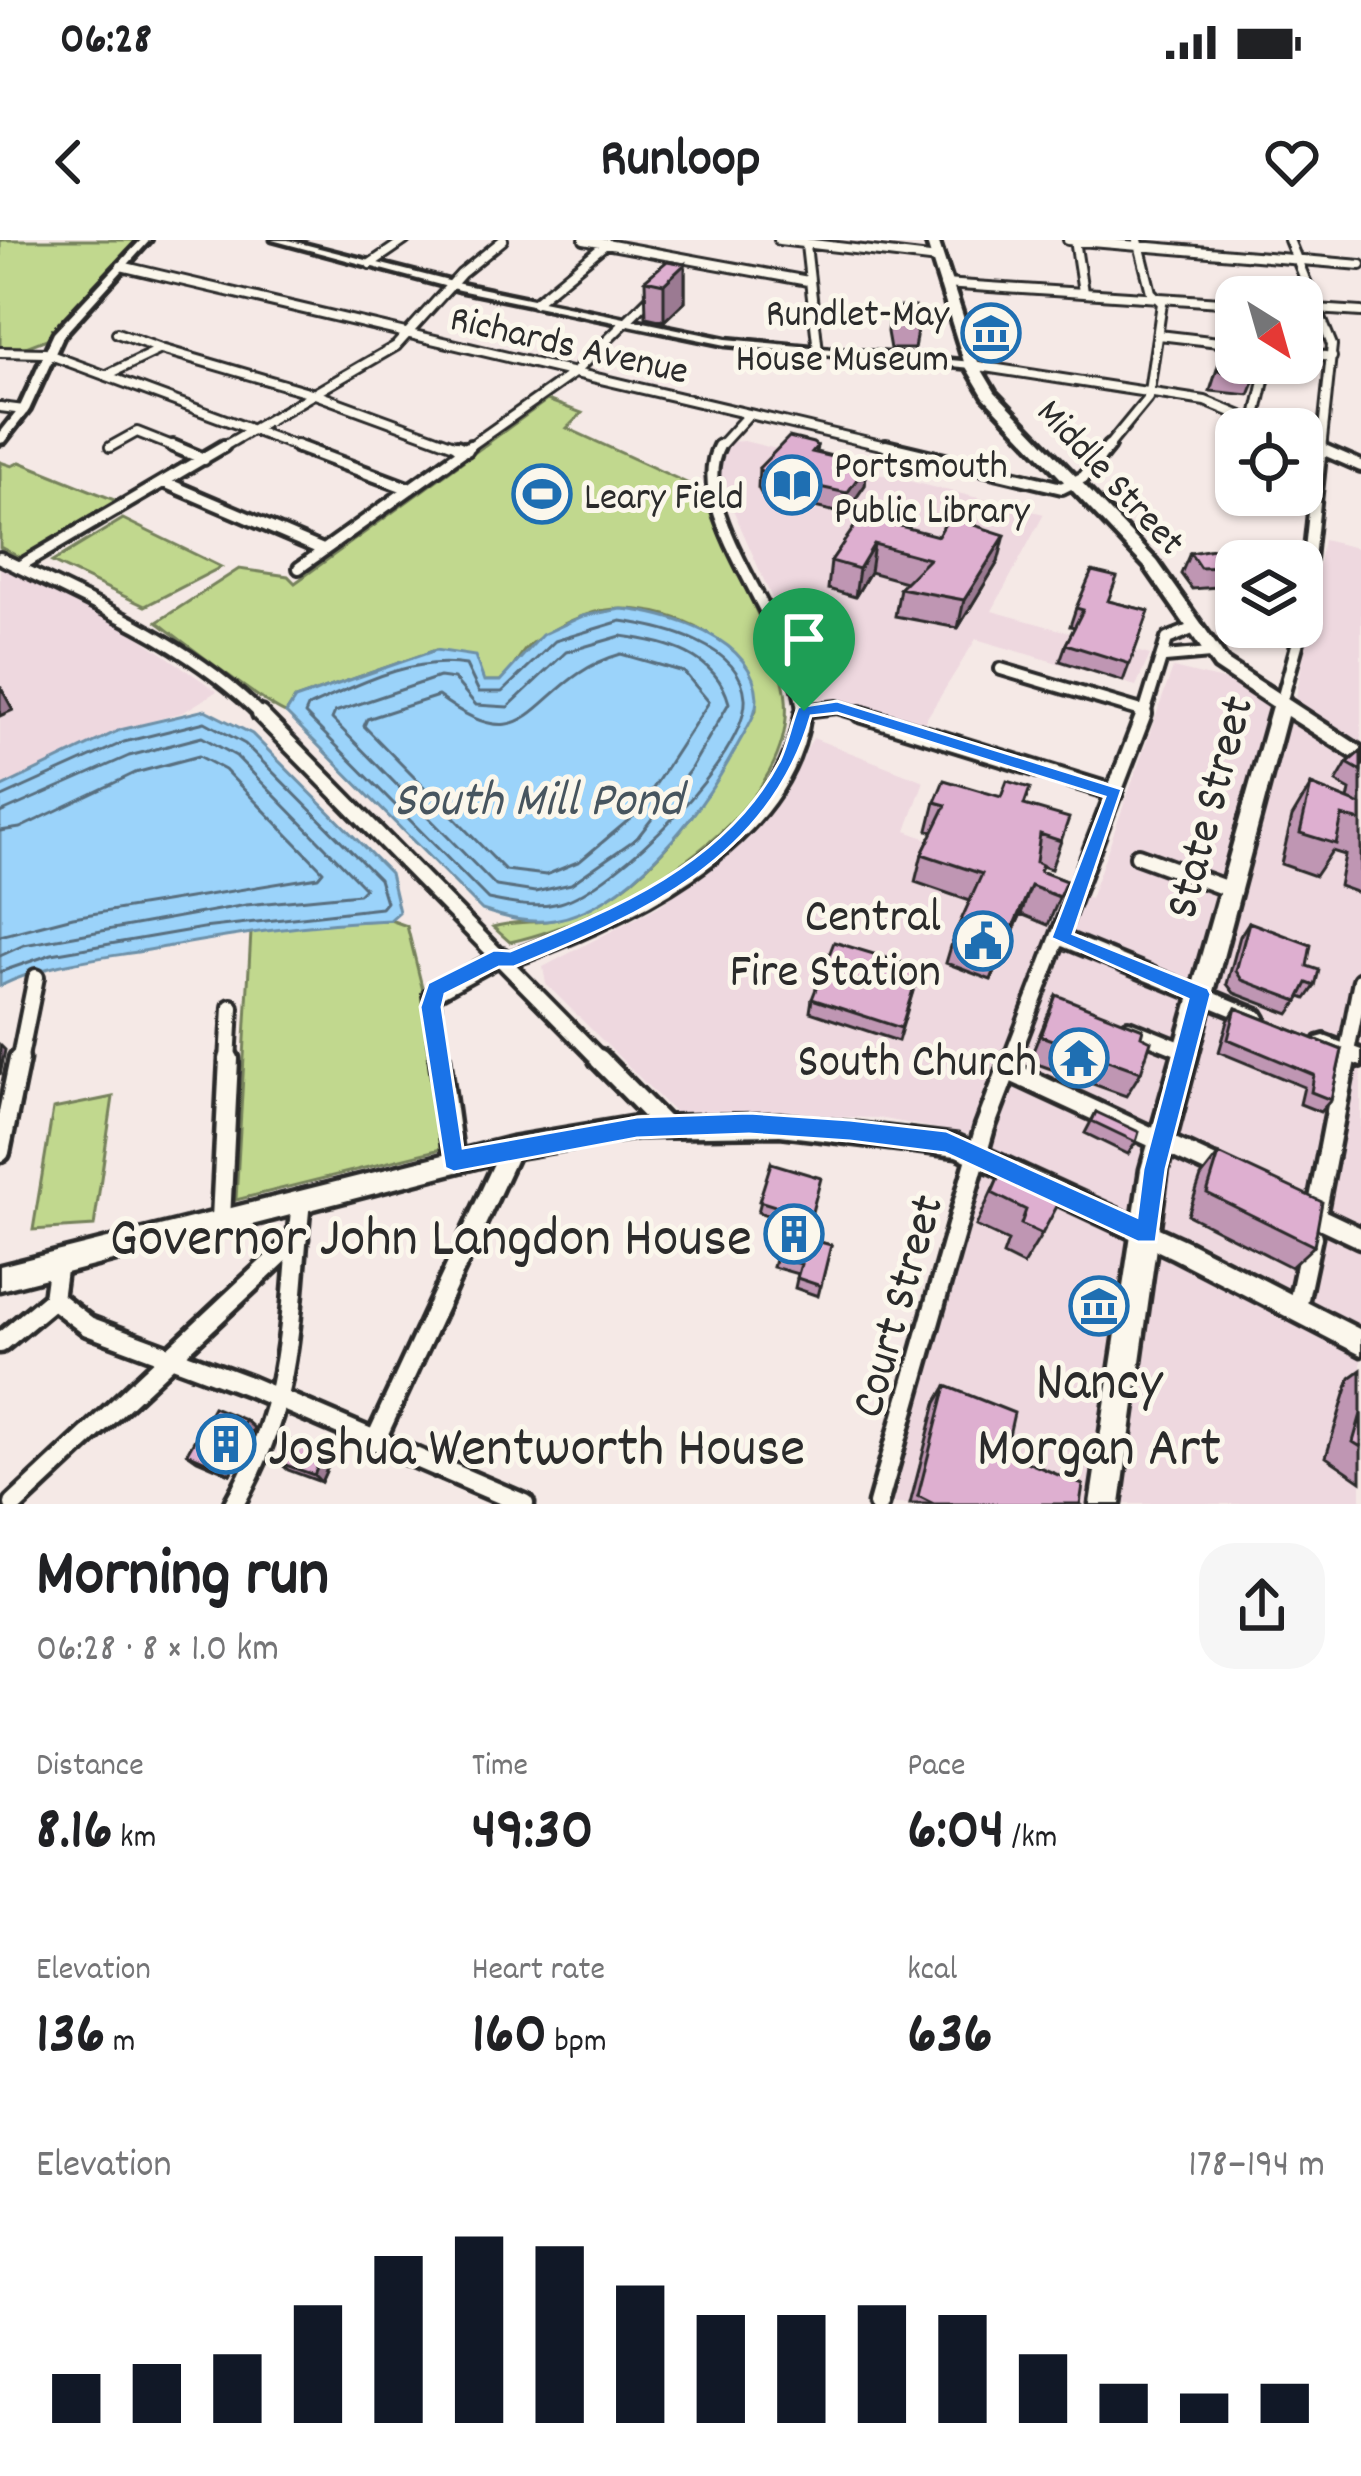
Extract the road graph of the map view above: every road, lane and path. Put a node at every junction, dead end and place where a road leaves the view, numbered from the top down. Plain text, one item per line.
1 (146, 240) edge
2 (277, 240) edge
3 (405, 240) edge
4 (503, 240) edge
5 (584, 240) edge
6 (779, 240) edge
7 (932, 240) edge
8 (1071, 240) edge
9 (1288, 240) edge
10 (609, 242) edge
11 (1138, 242) edge
12 (314, 244) edge
13 (806, 245) junction
14 (1297, 256) junction
15 (691, 260) junction
16 (938, 260) junction
17 (370, 264) junction
18 (1361, 265) edge
19 (121, 266) junction
20 (1306, 276) edge
21 (808, 281) junction
22 (944, 284) junction
23 (452, 285) junction
24 (1084, 292) junction
25 (1156, 297) junction
26 (1215, 301) edge
27 (534, 303) junction
28 (1323, 309) edge
29 (1361, 312) edge
30 (1323, 318) edge
31 (624, 321) junction
32 (117, 333) dead end
33 (411, 334) junction
34 (1159, 335) junction
35 (1215, 342) edge
36 (161, 349) junction
37 (0, 352) edge
38 (818, 352) junction
39 (45, 353) junction
40 (1323, 356) edge
41 (1332, 357) junction
42 (972, 365) junction
43 (574, 373) junction
44 (107, 375) junction
45 (1151, 392) junction
46 (315, 394) junction
47 (0, 407) edge
48 (1223, 408) edge
49 (24, 410) junction
50 (748, 415) junction
51 (254, 429) junction
52 (0, 440) edge
53 (1323, 441) edge
54 (110, 447) dead end
55 (466, 450) junction
56 (1323, 450) edge
57 (204, 459) junction
58 (1361, 466) edge
59 (164, 482) junction
60 (1074, 482) junction
61 (410, 489) junction
62 (323, 550) junction
63 (0, 558) edge
64 (18, 567) junction
65 (299, 568) dead end
66 (1192, 629) junction
67 (1296, 648) edge
68 (1210, 653) junction
69 (1165, 657) junction
70 (1001, 668) dead end
71 (1280, 706) junction
72 (804, 711) junction
73 (1145, 712) junction
74 (1312, 727) junction
75 (1272, 739) junction
76 (1361, 756) edge
77 (1115, 793) junction
78 (1138, 856) dead end
79 (1231, 890) junction
80 (1061, 938) junction
81 (504, 958) junction
82 (36, 977) dead end
83 (1361, 980) edge
84 (1200, 994) junction
85 (231, 1006) dead end
86 (1111, 1021) edge
87 (1268, 1023) edge
88 (1310, 1039) edge
89 (1185, 1051) junction
90 (1354, 1056) edge
91 (1009, 1070) junction
92 (667, 1126) junction
93 (1162, 1140) junction
94 (511, 1148) junction
95 (0, 1152) edge
96 (977, 1154) junction
97 (454, 1161) junction
98 (1247, 1182) edge
99 (301, 1201) junction
100 (1287, 1202) edge
101 (1316, 1216) junction
102 (221, 1219) junction
103 (1147, 1234) junction
104 (298, 1238) junction
105 (1361, 1238) edge
106 (58, 1262) junction
107 (0, 1278) edge
108 (53, 1298) junction
109 (1297, 1308) junction
110 (0, 1343) edge
111 (1361, 1343) edge
112 (172, 1356) junction
113 (284, 1403) junction
114 (375, 1441) junction
115 (14, 1504) edge
116 (234, 1504) edge
117 (524, 1504) edge
118 (878, 1504) edge
119 (1105, 1504) edge

1 - 19 street
2 - 12 main road
3 - 17 street
4 - 23 street
5 - 10 street
6 - 13 street
7 - 16 main road, Middle Street
8 - 11 street
8 - 24 street
9 - 14 street, State Street
10 - 15 street
10 - 27 street
11 - 14 street
11 - 25 street
12 - 17 main road
13 - 16 street
13 - 21 street
14 - 18 street
14 - 20 street, State Street
15 - 21 street
15 - 31 street
16 - 22 main road, Middle Street
17 - 23 main road
19 - 33 street, Richards Avenue
19 - 39 street
21 - 38 street
22 - 24 street
22 - 42 main road, Middle Street
23 - 27 main road
23 - 33 street
24 - 25 street
25 - 26 street
25 - 34 street
27 - 31 main road
28 - 29 street
30 - 41 street, State Street
31 - 38 main road
31 - 43 street
32 - 36 street
33 - 43 street, Richards Avenue
33 - 46 street
34 - 35 street
34 - 45 street
36 - 44 street
36 - 46 street
37 - 39 street
38 - 42 main road
39 - 44 street
39 - 49 street
40 - 41 street
41 - 53 street, State Street
42 - 45 street
42 - 60 main road, Middle Street
43 - 50 street, Richards Avenue
43 - 55 street
44 - 51 street
45 - 48 street
45 - 60 street
46 - 51 street
46 - 55 street
47 - 49 street
49 - 52 street
50 - 60 street, Richards Avenue
50 - 72 street
51 - 57 street
51 - 61 street
54 - 57 street
55 - 61 street
56 - 58 street
57 - 59 street
59 - 62 street
59 - 64 street
60 - 66 main road, Middle Street
61 - 62 street
62 - 65 street
63 - 64 street
64 - 81 street
66 - 68 main road, Middle Street
66 - 69 street, Court Street
67 - 71 street, State Street
68 - 69 street
68 - 71 main road, Middle Street
69 - 73 street, Court Street
70 - 73 street
71 - 74 main road, Middle Street
71 - 75 main road, State Street
72 - 77 street
72 - 81 street
73 - 77 street, Court Street
74 - 75 main road
74 - 76 main road, Middle Street
75 - 79 main road, State Street
77 - 80 street, Court Street
78 - 79 street
79 - 84 main road, State Street
80 - 84 street
80 - 91 street, Court Street
81 - 92 street
81 - 97 street
82 - 95 street
83 - 90 street
84 - 87 street
84 - 89 main road, State Street
85 - 102 street
86 - 89 street
88 - 90 street
89 - 93 main road, State Street
90 - 101 street
91 - 93 street
91 - 96 street, Court Street
92 - 94 main road
92 - 96 main road
93 - 98 street
93 - 103 main road, State Street
94 - 97 main road
94 - 114 street
96 - 103 main road
96 - 118 street, Court Street
97 - 99 main road
99 - 102 main road
99 - 104 street
100 - 101 street
101 - 105 street
101 - 109 street
102 - 106 main road
103 - 109 main road
103 - 119 main road, State Street
104 - 112 street
104 - 113 street
106 - 107 main road
106 - 108 street
108 - 110 street
108 - 112 street
109 - 111 main road
112 - 113 street
112 - 115 street
113 - 114 street
113 - 116 street
114 - 117 street

